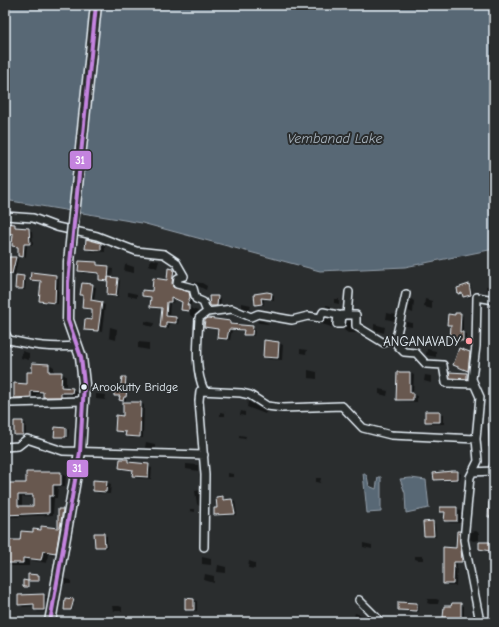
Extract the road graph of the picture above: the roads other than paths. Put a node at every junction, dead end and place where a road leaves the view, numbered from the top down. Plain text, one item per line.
1 (96, 5) edge
2 (5, 216) edge
3 (349, 292) dead end
4 (406, 294) dead end
5 (494, 300) edge
6 (207, 312) junction
7 (347, 315) junction
8 (5, 333) edge
9 (396, 338) junction
10 (77, 346) junction
11 (474, 384) junction
12 (204, 390) junction
13 (82, 401) junction
14 (9, 403) dead end
15 (476, 439) junction
16 (5, 447) edge
17 (80, 452) junction
18 (204, 455) junction
19 (494, 465) edge
20 (473, 472) junction
21 (204, 547) dead end
22 (359, 600) dead end
23 (50, 622) edge
24 (376, 622) edge
25 (480, 622) edge

1 - 10 main road, bridge
2 - 6 street
3 - 7 street
4 - 9 street
5 - 11 street
6 - 7 street
6 - 12 street
7 - 9 street
8 - 10 street
9 - 11 street
10 - 13 main road
11 - 15 street
12 - 15 street
12 - 18 street
13 - 14 street
13 - 17 main road
15 - 20 street
16 - 17 street
17 - 18 street
17 - 23 main road
18 - 21 street
19 - 20 street
20 - 25 street
22 - 24 street

